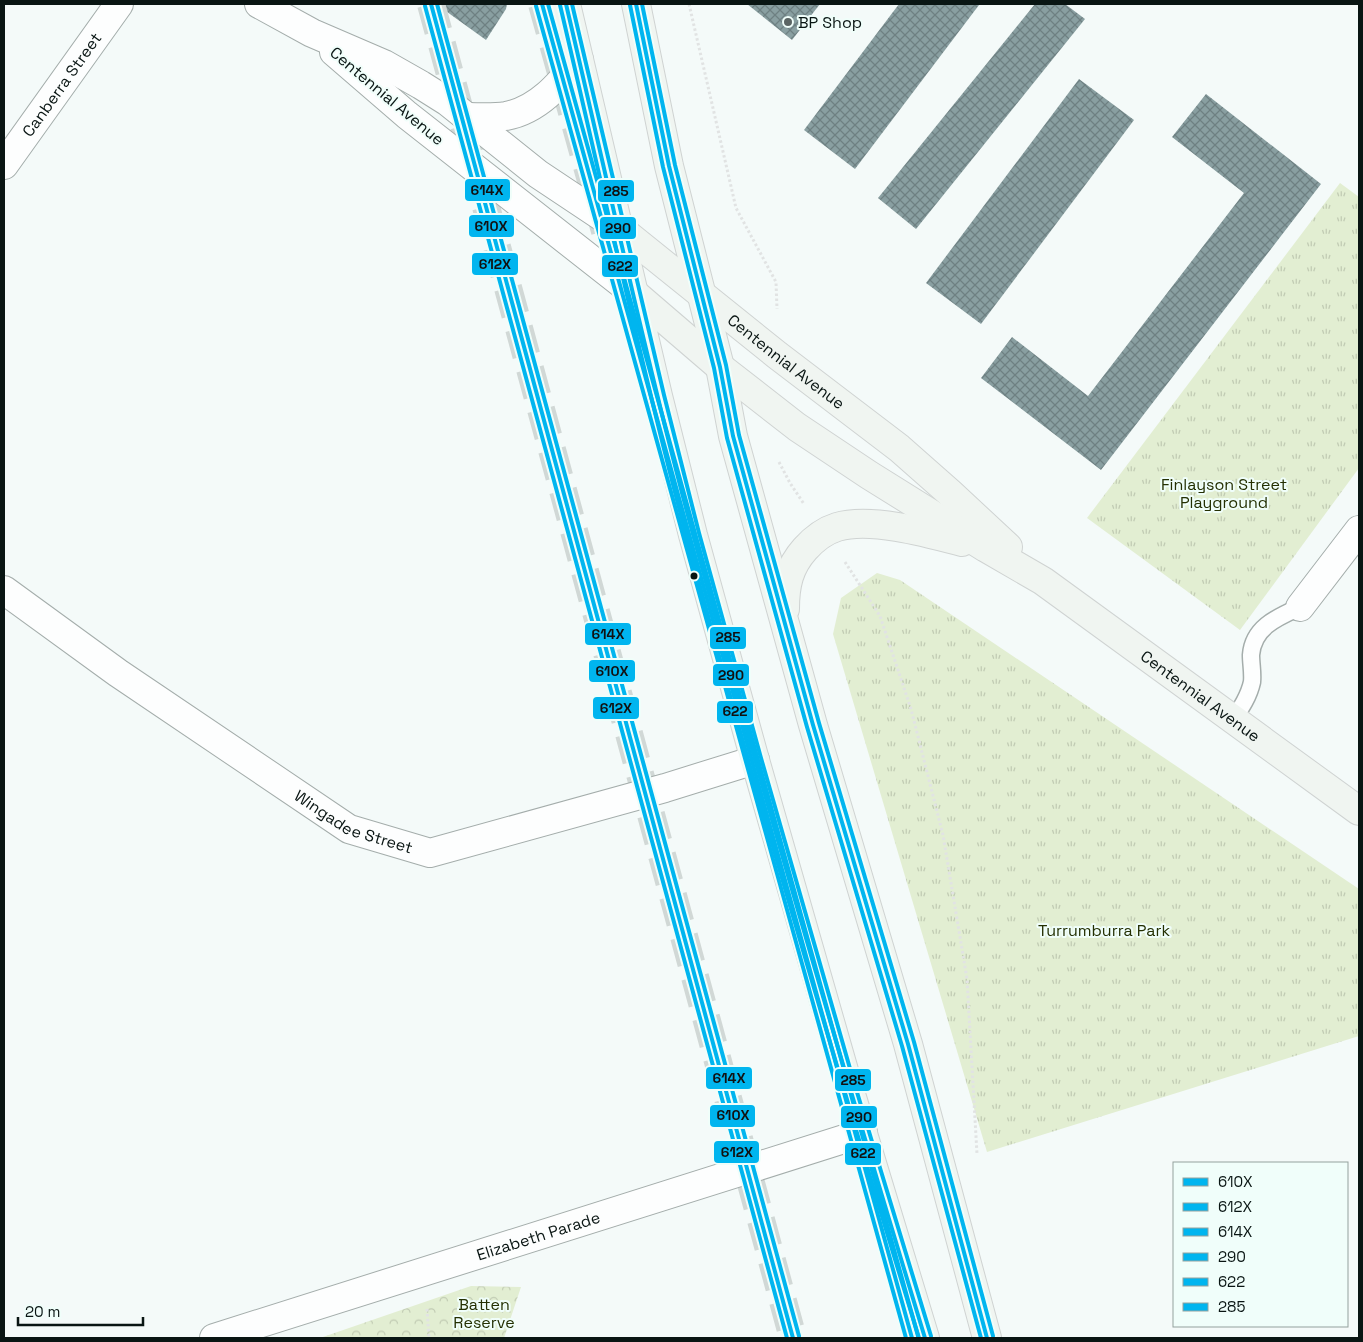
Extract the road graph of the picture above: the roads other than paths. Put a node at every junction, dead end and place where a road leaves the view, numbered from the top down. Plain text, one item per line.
1 (119, 4) edge
2 (259, 4) edge
3 (566, 4) edge
4 (636, 4) edge
5 (312, 33) junction
6 (579, 60) junction
7 (467, 117) junction
8 (4, 165) edge
9 (619, 228) junction
10 (635, 294) junction
11 (700, 294) junction
12 (720, 367) junction
13 (1359, 530) edge
14 (986, 548) junction
15 (1043, 581) junction
16 (4, 590) edge
17 (1300, 607) joint
18 (784, 621) junction
19 (1234, 720) junction
20 (755, 760) junction
21 (1359, 811) edge
22 (864, 1133) junction
23 (214, 1338) edge
24 (925, 1338) edge
25 (987, 1338) edge

1 - 8 street, Canberra Street
2 - 5 street, Centennial Avenue
3 - 6 main road
4 - 11 main road
5 - 7 street, Centennial Avenue
5 - 10 street, Centennial Avenue
6 - 7 street
6 - 9 main road
7 - 9 street, Centennial Avenue
9 - 10 main road
9 - 11 main road, Centennial Avenue
10 - 12 main road, Centennial Avenue
10 - 20 main road
11 - 12 main road
11 - 15 main road, Centennial Avenue
12 - 14 main road, Centennial Avenue
12 - 18 main road
13 - 17 street
14 - 15 main road, Centennial Avenue
14 - 18 main road
15 - 19 main road, Centennial Avenue
16 - 20 street, Wingadee Street
17 - 19 lane
18 - 25 main road
19 - 21 main road, Centennial Avenue
20 - 22 main road
22 - 23 street, Elizabeth Parade
22 - 24 main road

